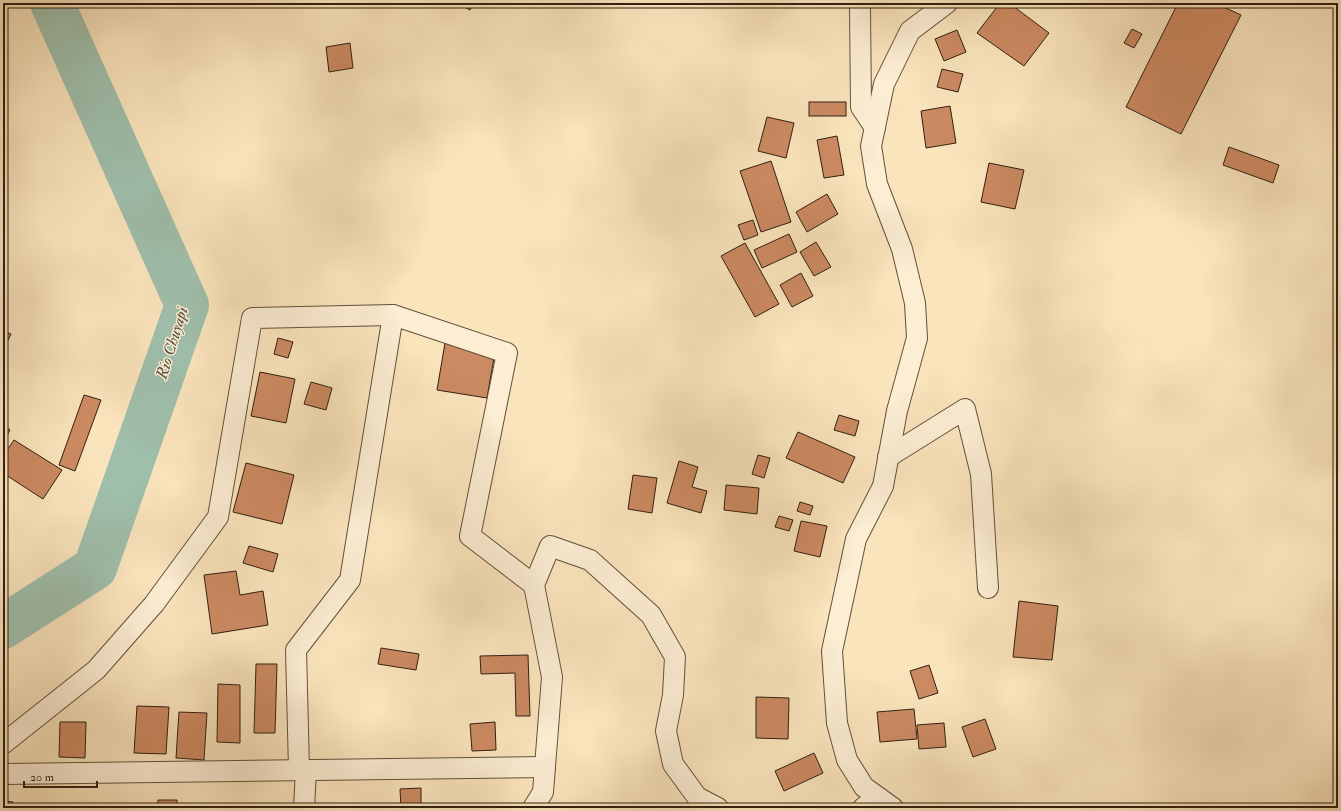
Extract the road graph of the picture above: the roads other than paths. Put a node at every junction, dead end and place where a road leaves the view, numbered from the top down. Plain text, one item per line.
1 (861, 3) edge
2 (947, 3) edge
3 (875, 128) junction
4 (393, 315) junction
5 (888, 457) junction
6 (534, 585) junction
7 (988, 588) dead end
8 (3, 744) edge
9 (545, 767) junction
10 (302, 770) junction
11 (3, 774) edge
12 (878, 805) edge
13 (304, 808) edge
14 (533, 808) edge
15 (551, 808) edge
16 (718, 808) edge

1 - 3 street
2 - 3 street
3 - 5 street
4 - 6 street
4 - 8 street
4 - 10 street
5 - 7 street
5 - 12 street
6 - 9 street
6 - 16 street
9 - 10 street
9 - 14 street
9 - 15 street
10 - 11 street
10 - 13 street

